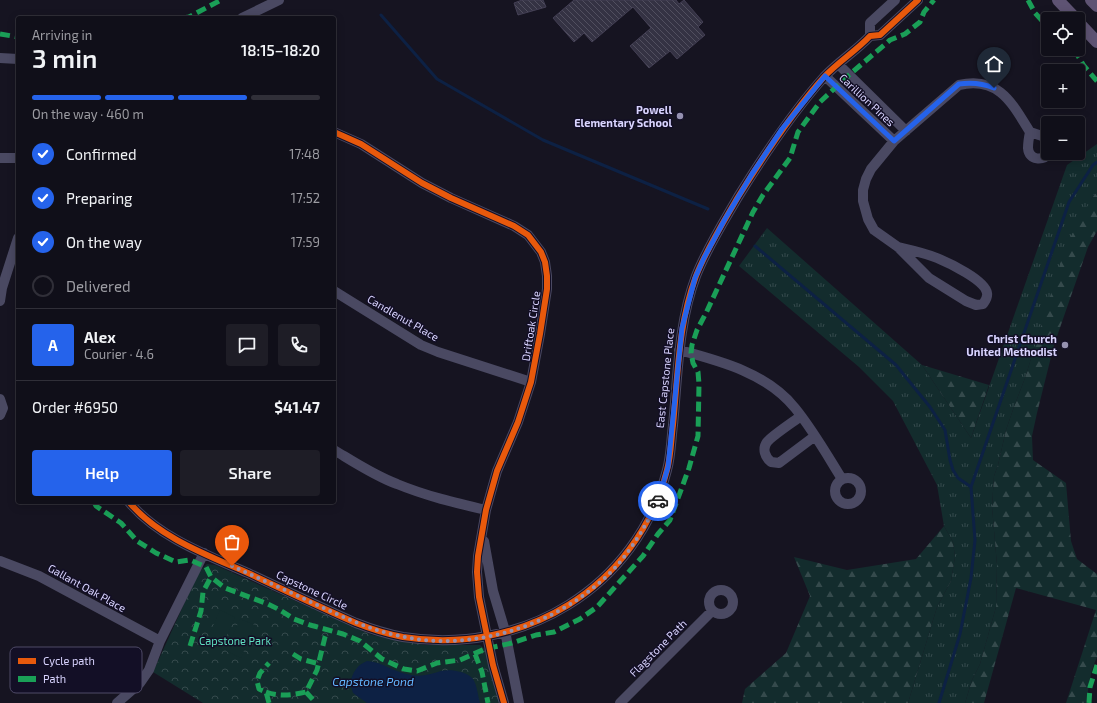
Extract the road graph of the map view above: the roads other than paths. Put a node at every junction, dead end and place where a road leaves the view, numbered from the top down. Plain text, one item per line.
1 (280, 0) edge
2 (895, 0) edge
3 (918, 0) edge
4 (1058, 0) edge
5 (1091, 0) edge
6 (1097, 6) edge
7 (1069, 12) edge
8 (246, 16) edge
9 (1085, 29) edge
10 (870, 36) junction
11 (1097, 42) edge
12 (0, 58) edge
13 (16, 59) edge
14 (838, 64) junction
15 (825, 76) junction
16 (906, 131) junction
17 (1030, 132) junction
18 (336, 133) edge
19 (1041, 136) edge
20 (894, 141) junction
21 (0, 158) edge
22 (16, 158) edge
23 (1041, 159) edge
24 (16, 244) edge
25 (898, 247) junction
26 (336, 292) edge
27 (0, 301) edge
28 (679, 350) junction
29 (531, 382) junction
30 (0, 399) edge
31 (0, 415) edge
32 (801, 416) junction
33 (815, 436) junction
34 (336, 451) edge
35 (842, 479) dead end
36 (130, 504) edge
37 (486, 510) junction
38 (482, 534) junction
39 (204, 553) junction
40 (0, 561) edge
41 (712, 611) dead end
42 (505, 632) junction
43 (486, 637) junction
44 (160, 641) junction
45 (142, 680) edge
46 (128, 693) edge
47 (623, 702) edge
48 (117, 703) edge
49 (504, 703) edge
50 (519, 703) edge

1 - 8 street
2 - 10 street
3 - 10 street, East Capstone Place
4 - 7 main road
5 - 6 main road
9 - 11 main road
10 - 14 street, East Capstone Place
12 - 13 street
14 - 15 street, East Capstone Place
14 - 16 street, Carillion Pines
15 - 20 street, Carillion Pines
15 - 28 street, East Capstone Place
16 - 17 street
16 - 20 street
17 - 19 street
17 - 23 street
18 - 29 street, Driftoak Circle
20 - 25 street
21 - 22 street
24 - 27 street
25 - 25 street
26 - 29 street, Candlenut Place
28 - 32 street
28 - 42 street, East Capstone Place
29 - 37 street, Driftoak Circle
30 - 31 street
32 - 33 street
32 - 33 street
33 - 35 street
34 - 37 street
36 - 39 street, Capstone Circle
37 - 38 street, Driftoak Circle
38 - 42 street, Driftoak Circle
38 - 43 street, Driftoak Circle
39 - 43 street, Capstone Circle
39 - 44 street
40 - 44 street, Gallant Oak Place
41 - 47 street, Flagstone Path
42 - 43 street, Capstone Circle
42 - 50 street, Driftoak Circle
43 - 49 street, Driftoak Circle
44 - 45 street
46 - 48 street

